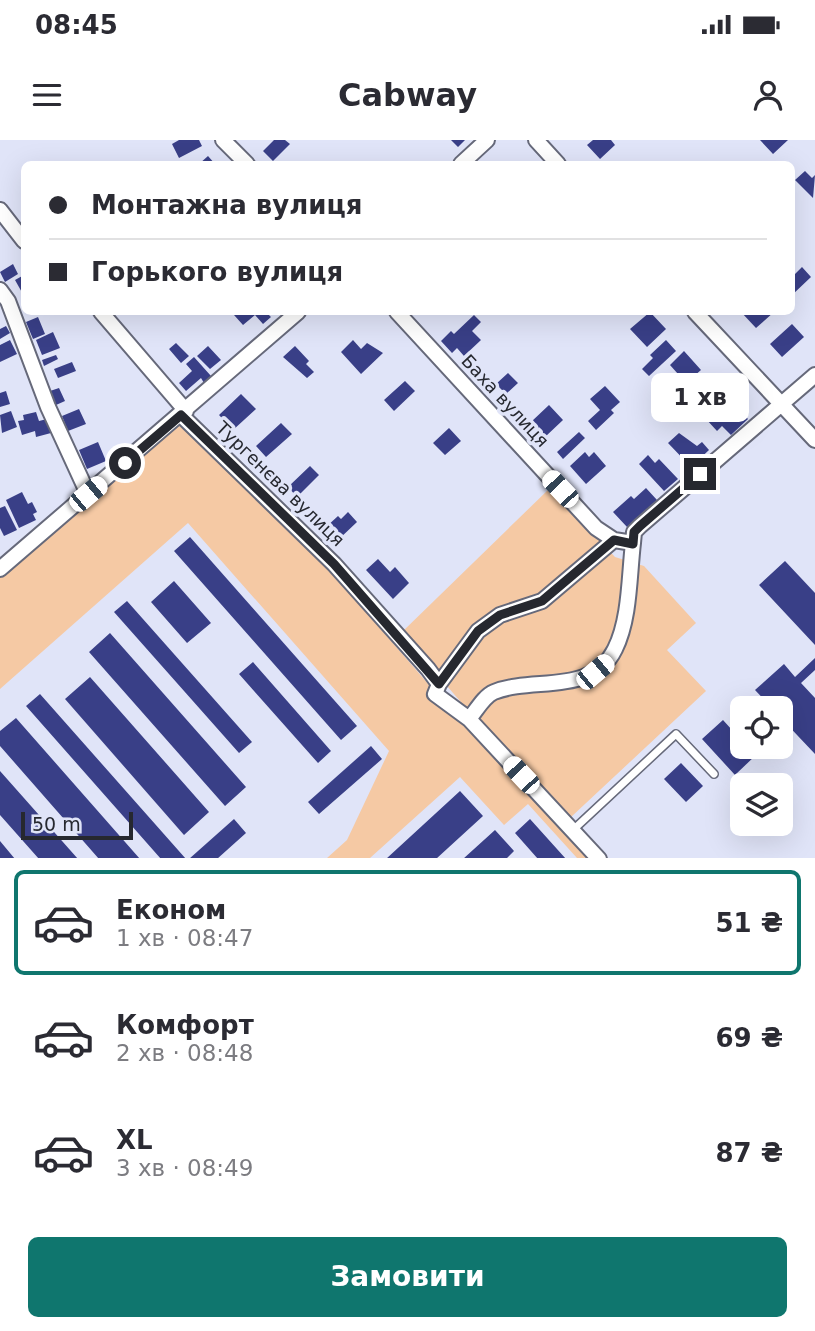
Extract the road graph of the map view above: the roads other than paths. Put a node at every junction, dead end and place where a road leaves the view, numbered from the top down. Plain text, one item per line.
1 (223, 140) edge
2 (487, 140) edge
3 (536, 140) edge
4 (244, 161) edge
5 (463, 161) edge
6 (555, 161) edge
7 (0, 210) edge
8 (21, 237) edge
9 (0, 290) edge
10 (103, 315) edge
11 (295, 315) edge
12 (400, 315) edge
13 (698, 315) edge
14 (815, 375) edge
15 (781, 403) junction
16 (184, 413) junction
17 (815, 440) edge
18 (88, 494) junction
19 (614, 540) junction
20 (633, 544) junction
21 (0, 569) edge
22 (439, 684) junction
23 (469, 719) junction
24 (714, 774) dead end
25 (573, 830) junction
26 (598, 858) edge

1 - 4 street
2 - 5 street
3 - 6 street
7 - 8 street
9 - 18 street
10 - 16 street, Тургенєва вулиця
11 - 16 street
12 - 19 street, Баха вулиця
13 - 15 street
14 - 15 street
15 - 17 street
15 - 20 street
16 - 18 street
16 - 22 street, Тургенєва вулиця
18 - 21 street
19 - 20 street, Баха вулиця
19 - 22 street
20 - 23 street
22 - 23 street, Тургенєва вулиця
23 - 25 street, Тургенєва вулиця
24 - 25 lane
25 - 26 street, Тургенєва вулиця

